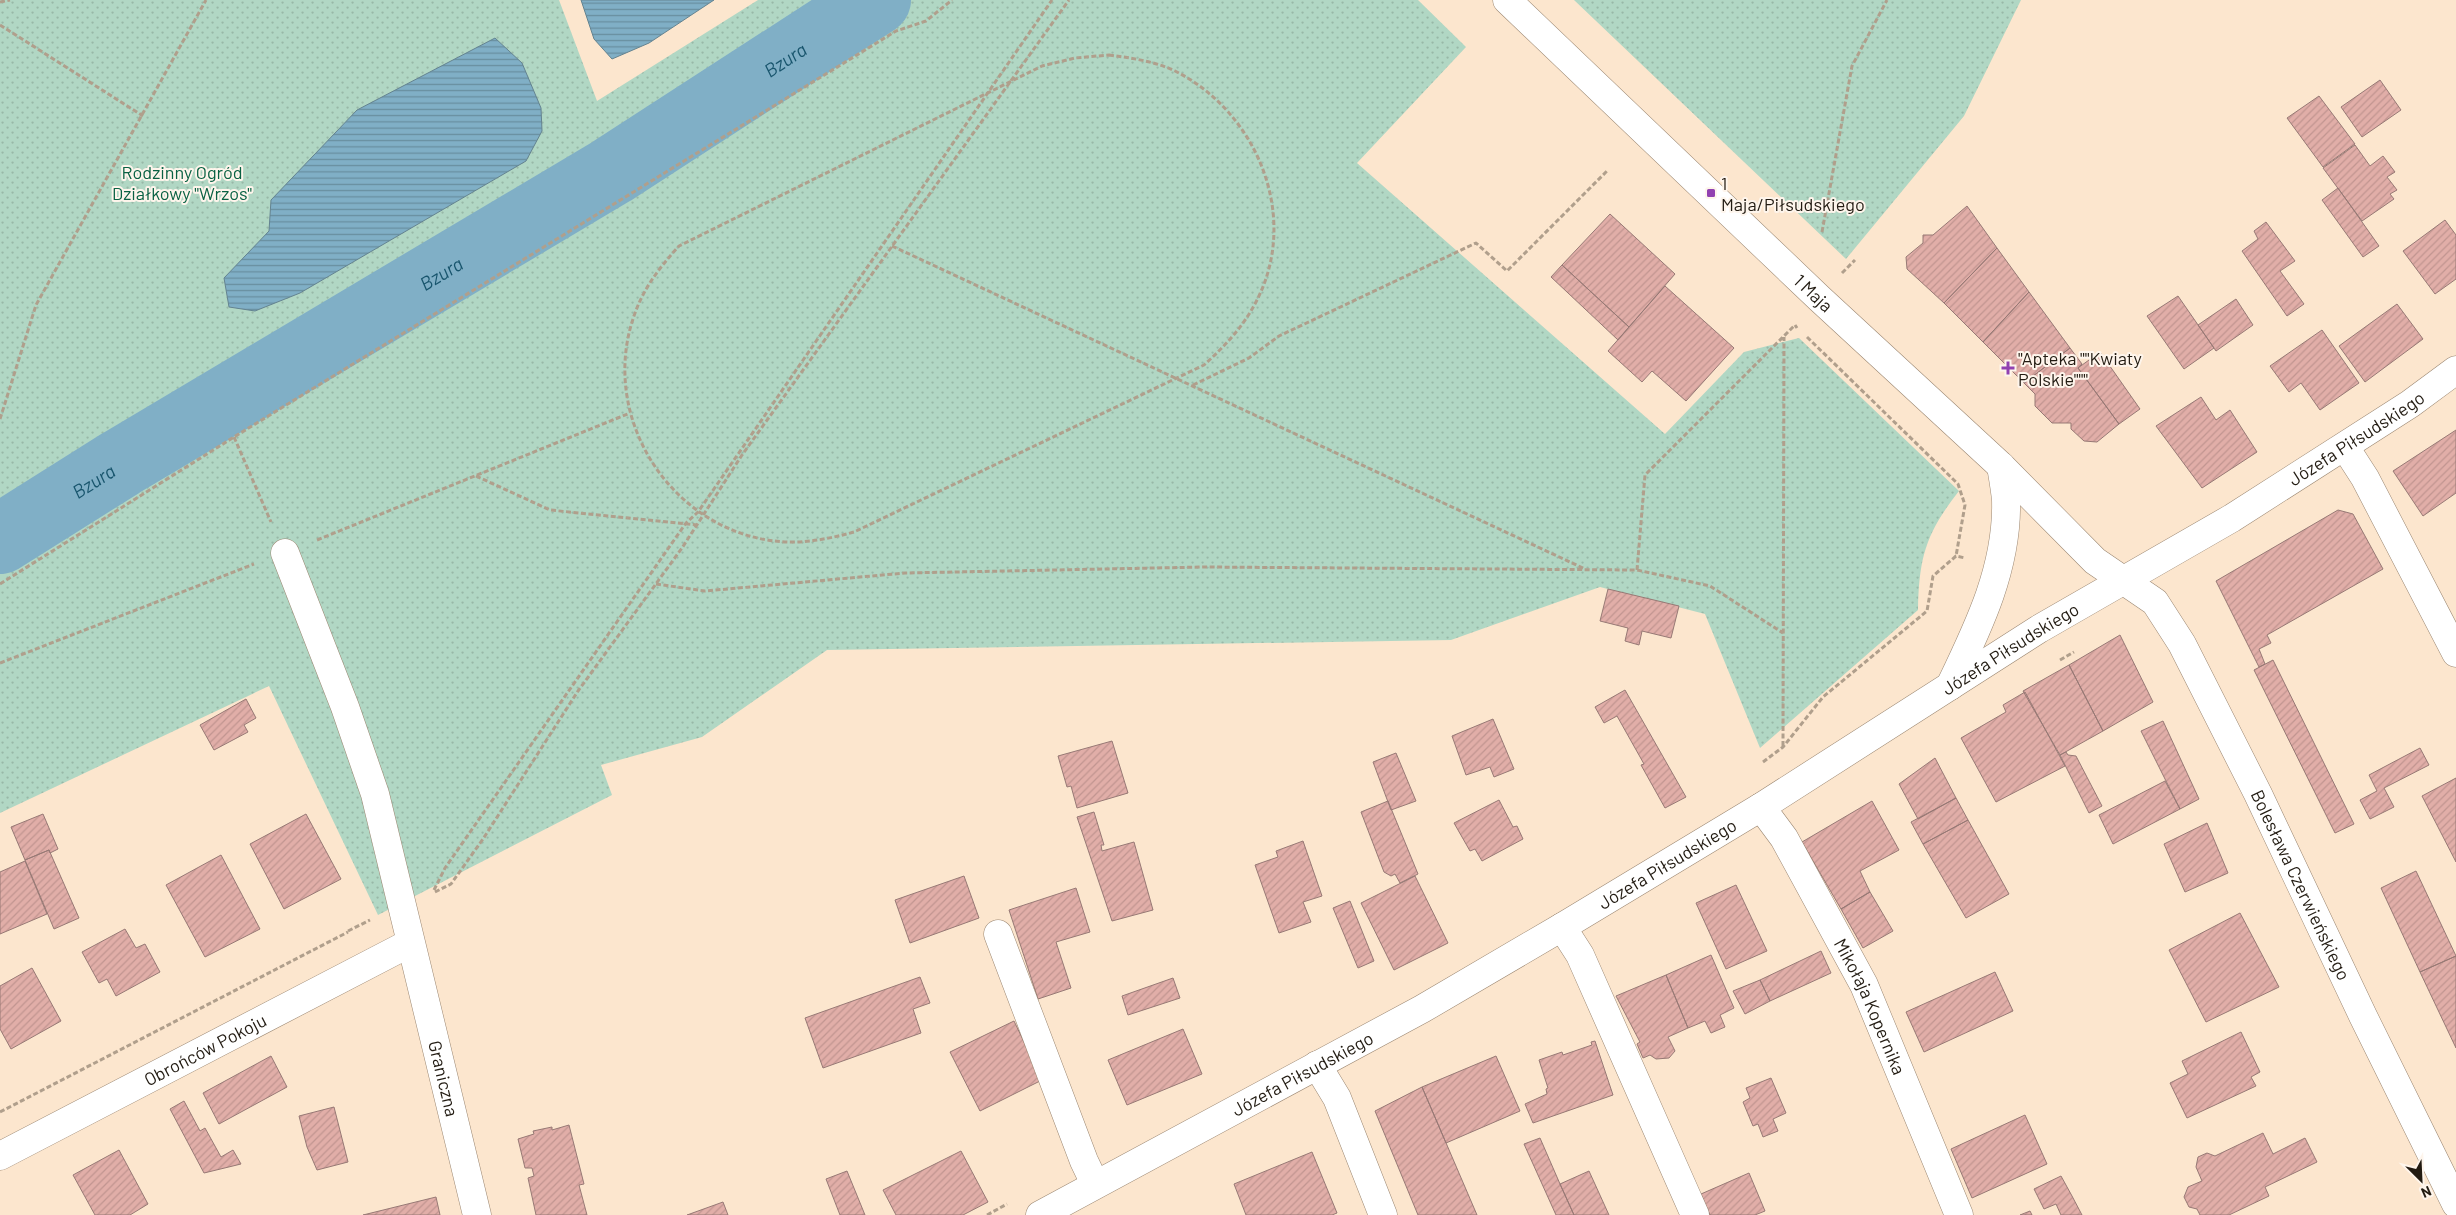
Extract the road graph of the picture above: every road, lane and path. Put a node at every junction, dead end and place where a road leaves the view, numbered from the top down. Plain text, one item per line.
1 (10, 0) edge
2 (206, 0) edge
3 (952, 0) edge
4 (1052, 0) edge
5 (1069, 0) edge
6 (1507, 0) edge
7 (1887, 0) edge
8 (0, 2) edge
9 (0, 25) edge
10 (1011, 80) junction
11 (988, 91) junction
12 (143, 116) junction
13 (1607, 170) dead end
14 (1822, 232) dead end
15 (892, 246) junction
16 (1784, 337) junction
17 (2456, 370) edge
18 (1176, 378) junction
19 (1192, 386) junction
20 (630, 414) junction
21 (0, 418) edge
22 (234, 437) junction
23 (2345, 447) junction
24 (2001, 466) junction
25 (476, 476) junction
26 (698, 512) junction
27 (703, 515) junction
28 (686, 523) junction
29 (697, 525) junction
30 (285, 553) junction
31 (1956, 556) junction
32 (1999, 564) junction
33 (1588, 570) junction
34 (1637, 570) junction
35 (2124, 581) junction
36 (0, 584) edge
37 (656, 584) junction
38 (1783, 633) junction
39 (2456, 653) edge
40 (0, 663) edge
41 (1950, 686) junction
42 (1761, 807) junction
43 (402, 904) junction
44 (1562, 927) junction
45 (348, 931) dead end
46 (998, 934) dead end
47 (410, 943) junction
48 (1317, 1065) junction
49 (0, 1156) edge
50 (1095, 1184) junction
51 (2456, 1204) edge
52 (477, 1215) edge
53 (1040, 1215) edge
54 (1383, 1215) edge
55 (1695, 1215) edge
56 (1959, 1215) edge

1 - 8 path
2 - 12 path
3 - 22 path
4 - 11 path
5 - 10 path
6 - 24 street, 1 Maja
7 - 14 path
9 - 12 path
10 - 11 path
10 - 15 path
10 - 18 path
11 - 20 path
11 - 26 path
12 - 21 path
13 - 19 path
15 - 18 path
15 - 27 path
16 - 31 path
16 - 34 path
16 - 38 path
17 - 23 street, Józefa Piłsudskiego
18 - 19 path
18 - 27 path
19 - 33 path
20 - 25 path
20 - 26 path
22 - 30 path
22 - 36 path
23 - 35 street, Józefa Piłsudskiego
23 - 39 street
24 - 32 street
24 - 35 street, 1 Maja
25 - 28 path
25 - 30 path
26 - 27 path
26 - 28 path
27 - 29 path
28 - 29 path
28 - 37 path
29 - 37 path
30 - 40 path
30 - 43 street, Graniczna
31 - 32 path
31 - 38 path
32 - 41 street
33 - 34 path
33 - 37 path
34 - 38 path
35 - 41 street, Józefa Piłsudskiego
35 - 51 street, Bolesława Czerwieńskiego
41 - 42 street, Józefa Piłsudskiego
42 - 44 street, Józefa Piłsudskiego
42 - 56 street, Mikołaja Kopernika
43 - 45 path
43 - 47 street, Graniczna
44 - 48 street, Józefa Piłsudskiego
44 - 55 street
46 - 50 street
47 - 49 street, Obrońców Pokoju
47 - 52 street, Graniczna
48 - 50 street, Józefa Piłsudskiego
48 - 54 street
50 - 53 street, Józefa Piłsudskiego

